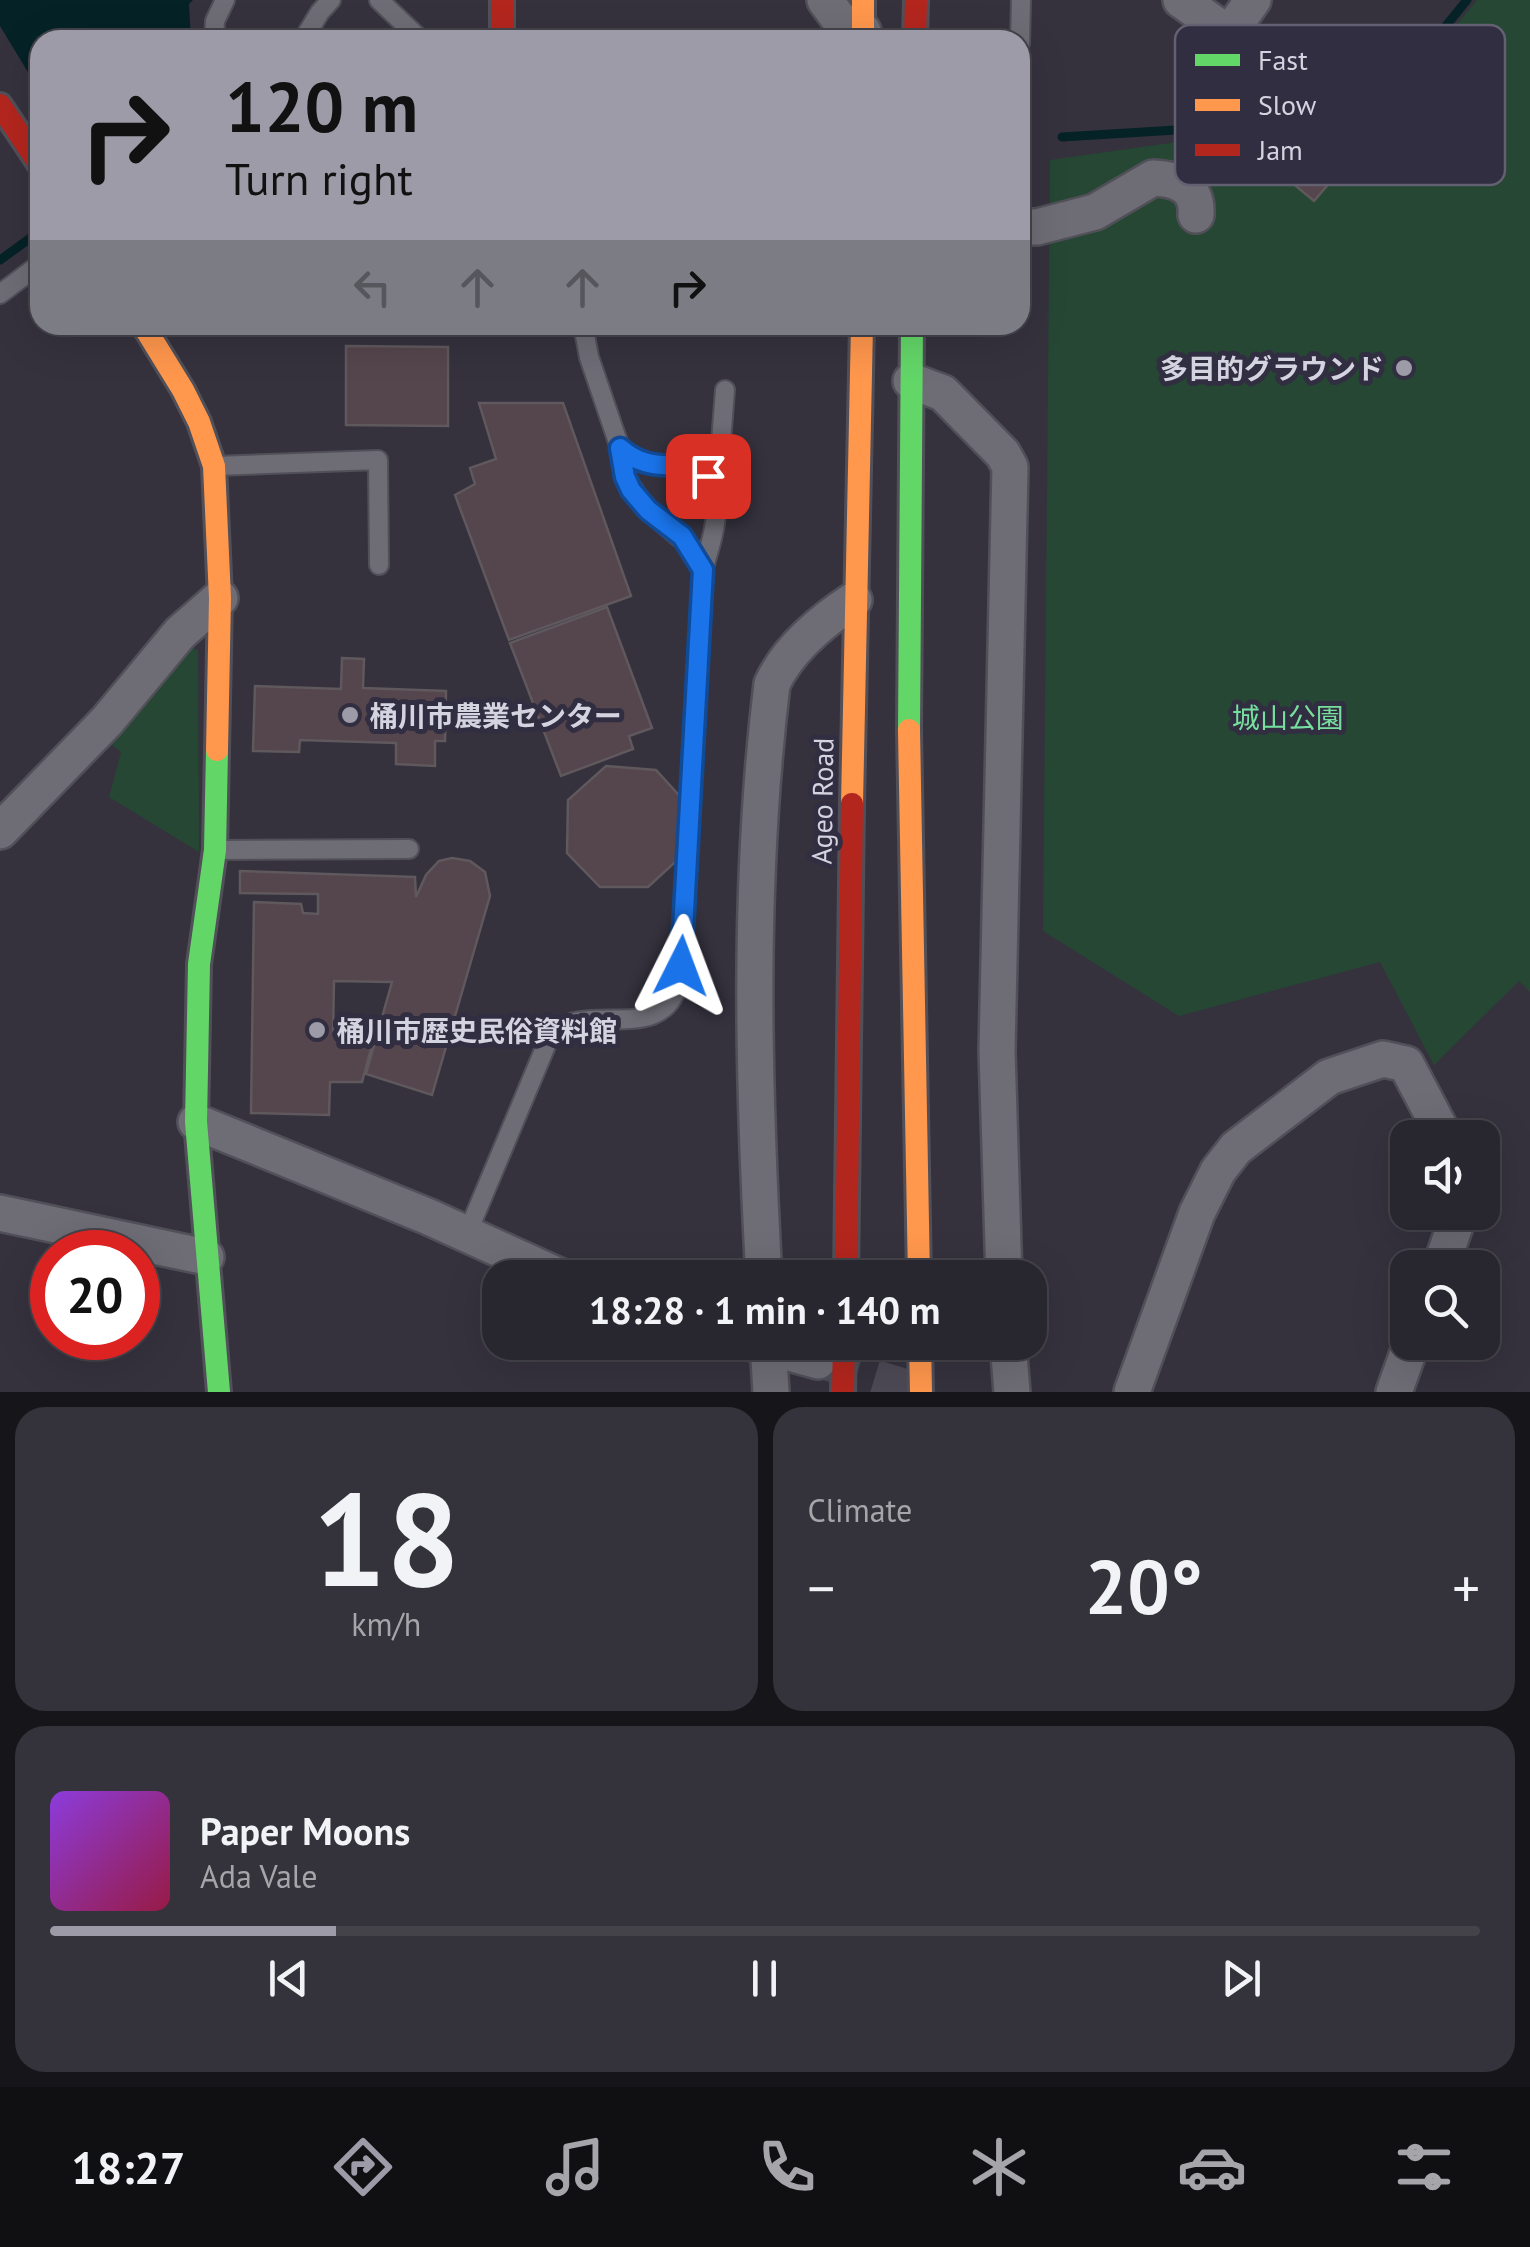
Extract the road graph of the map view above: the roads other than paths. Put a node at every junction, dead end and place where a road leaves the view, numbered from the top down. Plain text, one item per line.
1 (225, 0) edge
2 (331, 0) edge
3 (379, 0) edge
4 (502, 0) edge
5 (825, 0) edge
6 (916, 0) edge
7 (1021, 0) edge
8 (1181, 0) edge
9 (1253, 0) edge
10 (863, 24) edge
11 (1216, 25) edge
12 (1235, 25) edge
13 (215, 30) edge
14 (309, 30) edge
15 (410, 30) edge
16 (502, 30) edge
17 (916, 30) edge
18 (1020, 30) edge
19 (0, 105) edge
20 (30, 150) edge
21 (1175, 182) edge
22 (1185, 185) edge
23 (1196, 215) dead end
24 (1030, 227) edge
25 (30, 272) edge
26 (0, 294) edge
27 (149, 335) edge
28 (586, 335) edge
29 (862, 335) edge
30 (912, 335) edge
31 (911, 381) junction
32 (725, 390) dead end
33 (620, 448) junction
34 (214, 466) junction
35 (717, 494) junction
36 (379, 564) dead end
37 (703, 570) junction
38 (220, 598) junction
39 (854, 600) junction
40 (0, 831) edge
41 (409, 849) dead end
42 (215, 850) junction
43 (1436, 1120) edge
44 (196, 1122) junction
45 (0, 1213) edge
46 (467, 1234) junction
47 (206, 1257) junction
48 (524, 1260) edge
49 (763, 1260) edge
50 (846, 1260) edge
51 (918, 1260) edge
52 (1003, 1260) edge
53 (765, 1360) edge
54 (833, 1360) edge
55 (920, 1360) edge
56 (1009, 1360) edge
57 (1406, 1360) edge
58 (219, 1392) edge
59 (771, 1392) edge
60 (843, 1392) edge
61 (921, 1392) edge
62 (1012, 1392) edge
63 (1132, 1392) edge
64 (1394, 1392) edge

1 - 13 lane
2 - 14 lane
3 - 15 lane
4 - 16 main road
5 - 10 street
6 - 17 main road
7 - 18 lane
8 - 11 street
9 - 12 street
19 - 20 main road
21 - 24 street
22 - 23 street
25 - 26 lane
27 - 34 main road
28 - 33 lane
29 - 39 main road, Ageo Road
30 - 31 main road
31 - 51 main road
31 - 52 street
32 - 35 lane
33 - 35 lane
33 - 37 lane
34 - 36 lane
34 - 38 main road
35 - 37 lane
37 - 46 lane
38 - 40 street
38 - 42 main road
39 - 49 street
39 - 50 main road, Ageo Road
41 - 42 lane
42 - 44 main road
43 - 63 street
44 - 46 street
44 - 47 main road
45 - 47 street
46 - 48 street
47 - 58 main road
53 - 59 street
54 - 60 main road
55 - 61 main road
56 - 62 street
57 - 64 street

